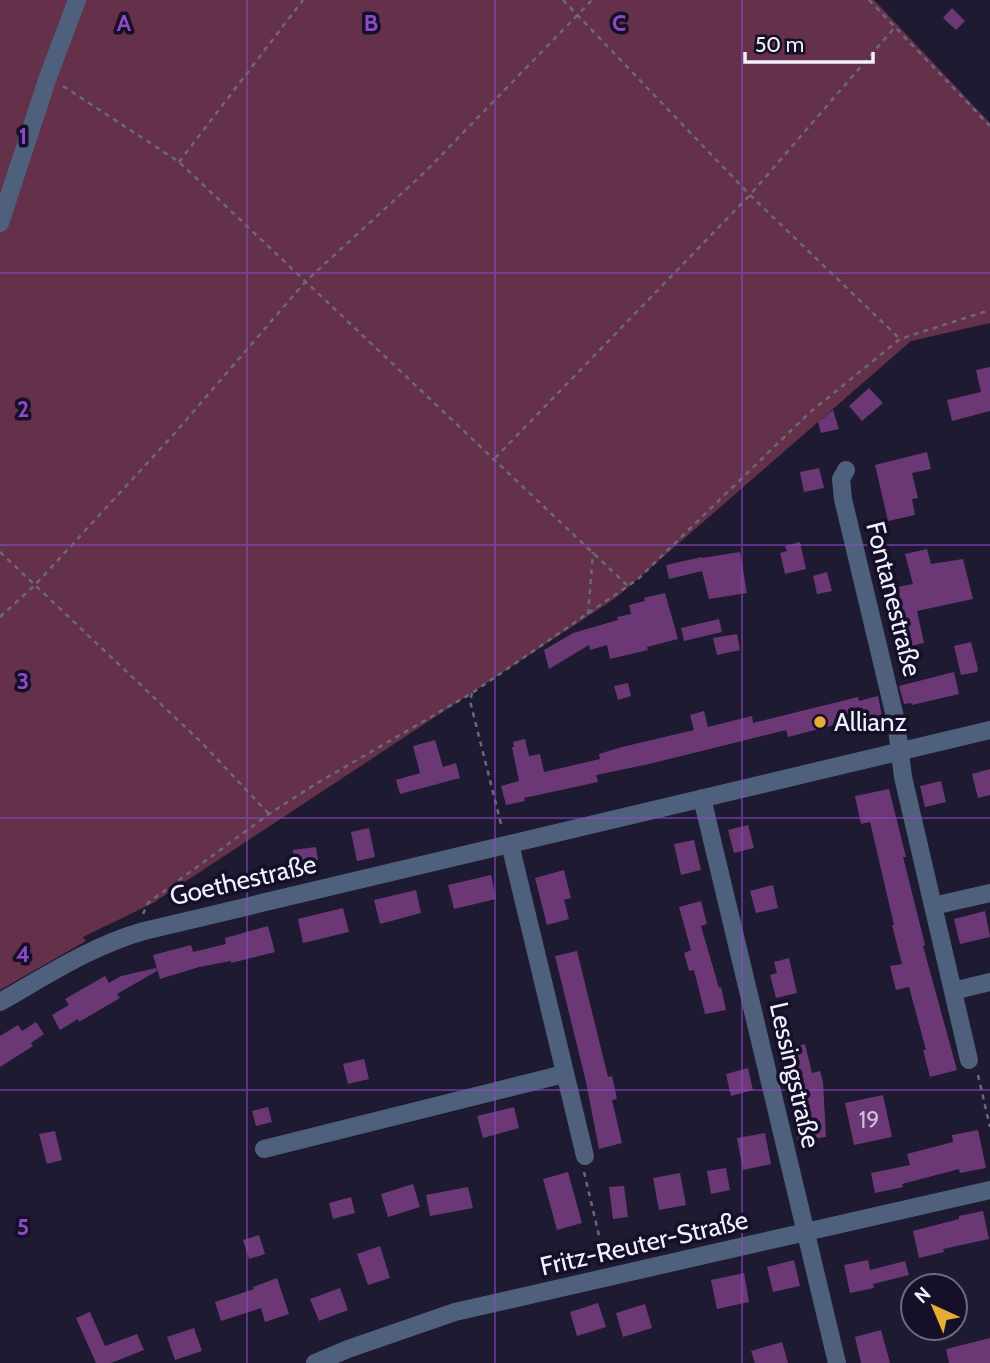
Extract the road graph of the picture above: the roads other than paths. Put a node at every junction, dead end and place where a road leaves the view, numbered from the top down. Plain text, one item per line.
1 (77, 0) edge
2 (0, 223) edge
3 (846, 470) dead end
4 (990, 730) edge
5 (899, 751) junction
6 (702, 798) junction
7 (510, 844) junction
8 (990, 892) edge
9 (933, 906) junction
10 (990, 982) edge
11 (953, 991) junction
12 (0, 1002) edge
13 (969, 1060) road end
14 (564, 1074) junction
15 (264, 1149) dead end
16 (585, 1156) road end
17 (990, 1190) edge
18 (806, 1233) junction
19 (315, 1363) edge
20 (837, 1363) edge

1 - 2 street
3 - 5 street, Fontanestraße
4 - 5 street, Goethestraße
5 - 6 street, Goethestraße
5 - 9 street, Fontanestraße
6 - 7 street, Goethestraße
6 - 18 street, Lessingstraße
7 - 12 street, Goethestraße
7 - 14 street
8 - 9 street
9 - 11 street, Fontanestraße
10 - 11 street
11 - 13 street, Fontanestraße
14 - 15 street
14 - 16 street
17 - 18 street, Fritz-Reuter-Straße
18 - 19 street, Fritz-Reuter-Straße
18 - 20 street, Lessingstraße

